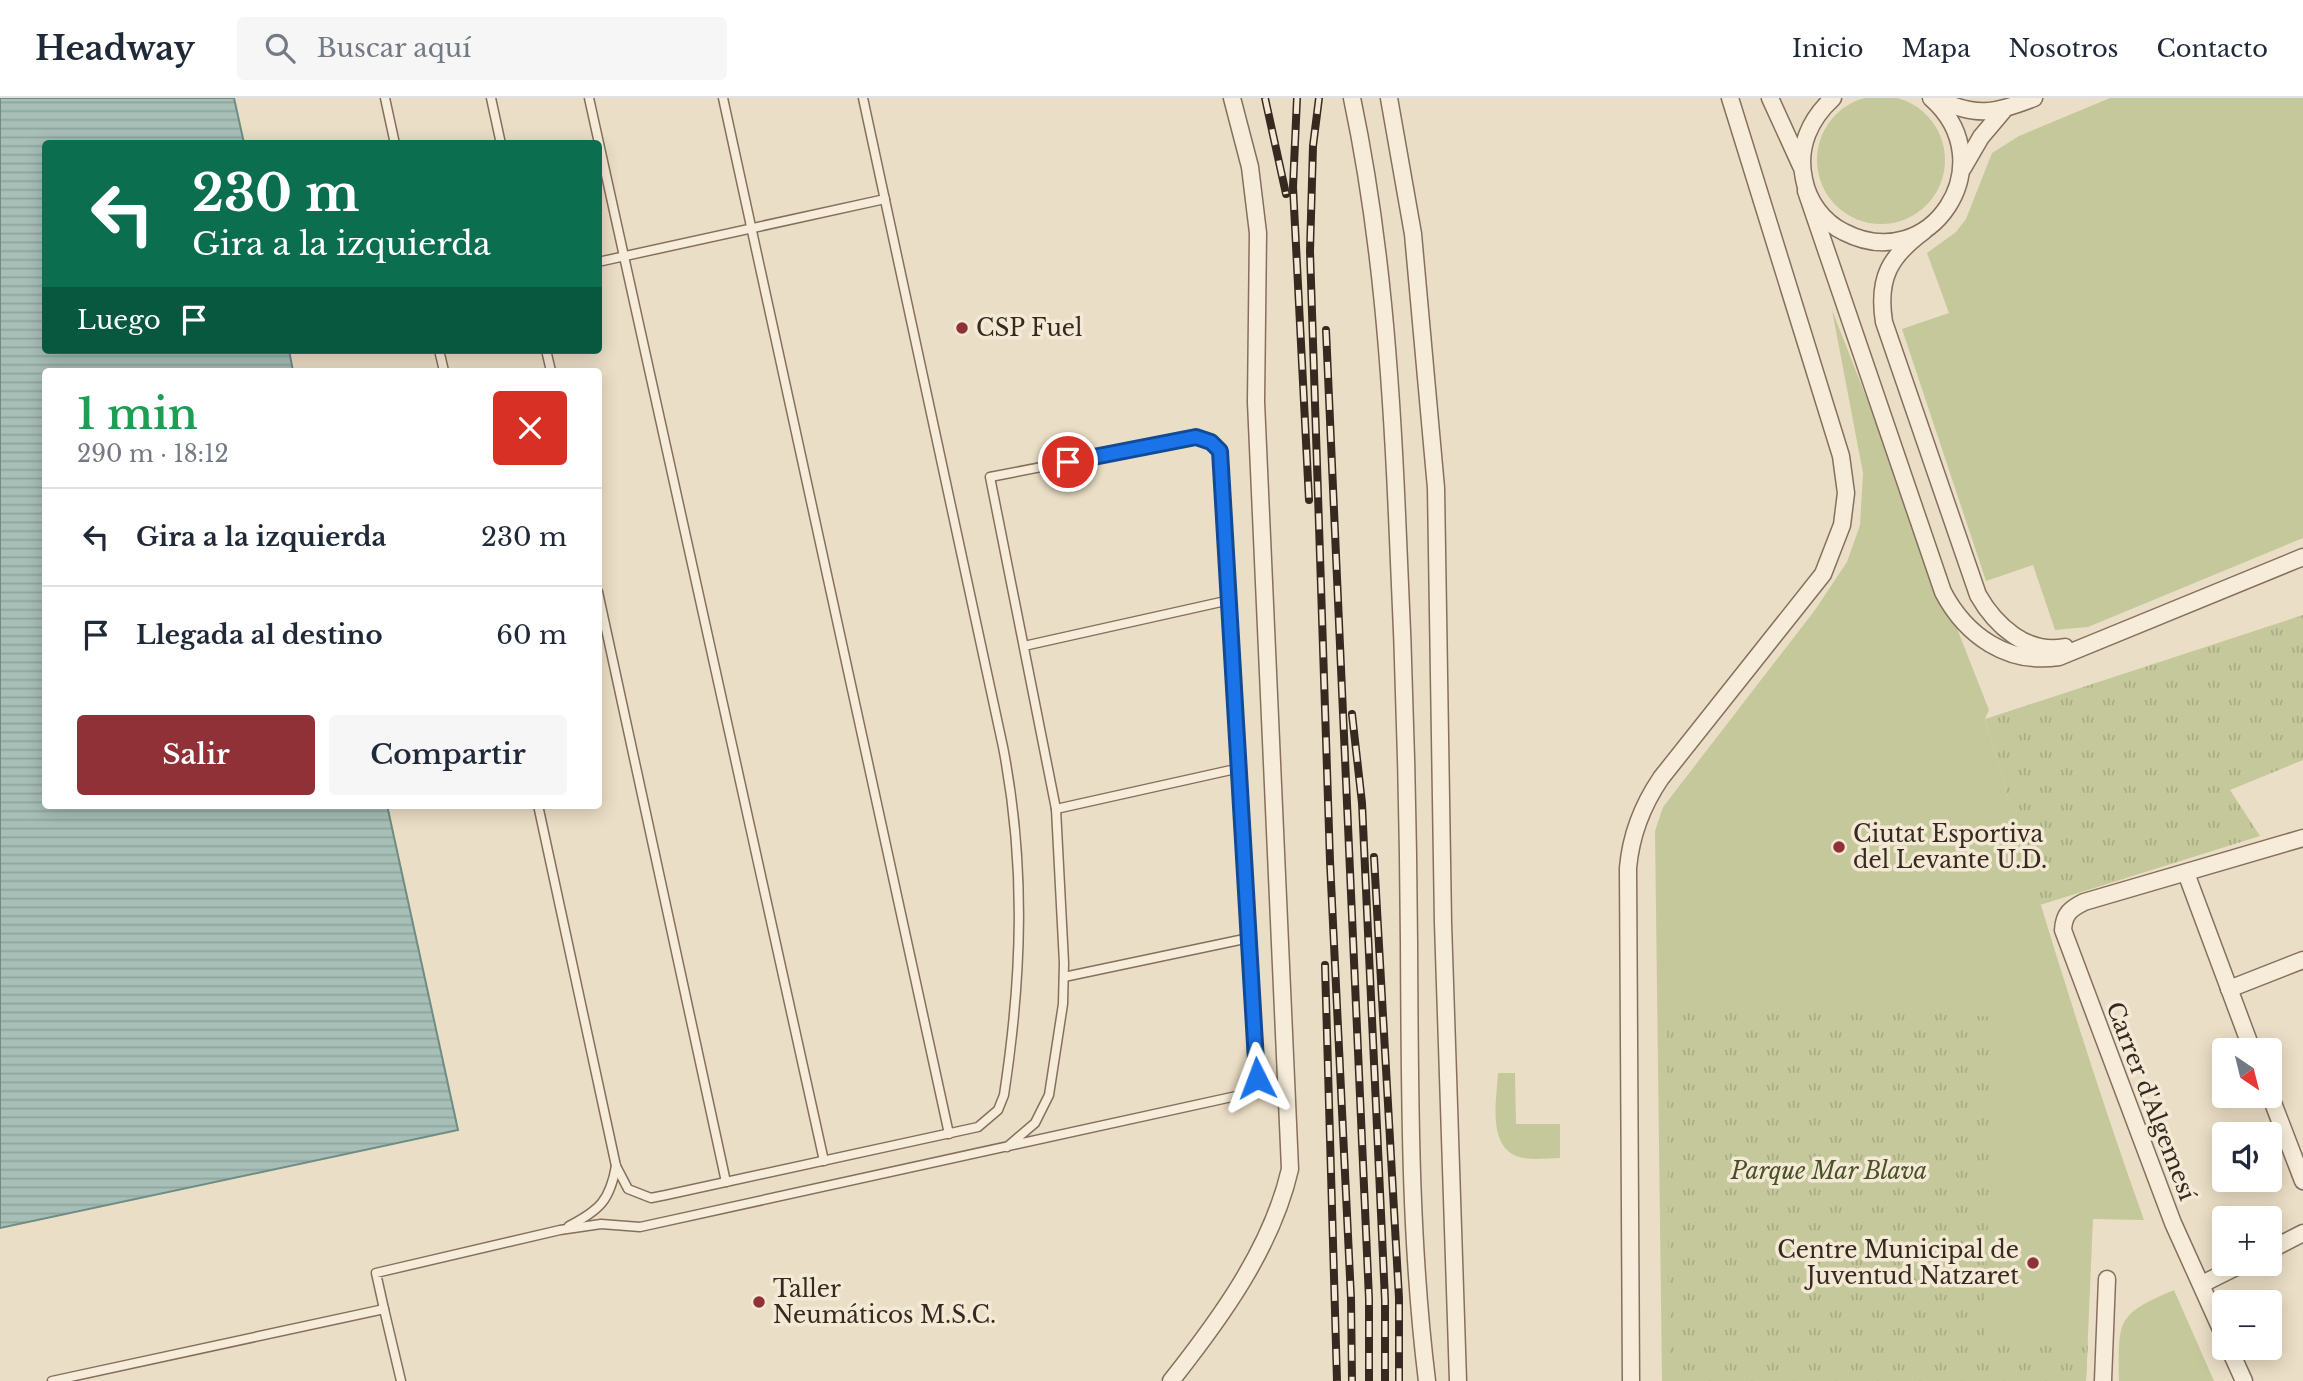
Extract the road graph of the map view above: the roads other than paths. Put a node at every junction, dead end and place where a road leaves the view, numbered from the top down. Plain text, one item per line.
1 (385, 98) edge
2 (491, 98) edge
3 (589, 98) edge
4 (723, 98) edge
5 (863, 98) edge
6 (1232, 98) edge
7 (1352, 98) edge
8 (1389, 98) edge
9 (1730, 98) edge
10 (1770, 98) edge
11 (1833, 98) edge
12 (1933, 98) edge
13 (2034, 98) edge
14 (2003, 111) junction
15 (393, 140) edge
16 (500, 140) edge
17 (598, 140) edge
18 (602, 157) edge
19 (1801, 166) junction
20 (1963, 169) junction
21 (1806, 191) junction
22 (885, 200) junction
23 (752, 229) junction
24 (1924, 231) junction
25 (624, 256) junction
26 (602, 261) edge
27 (2303, 557) edge
28 (1230, 600) junction
29 (602, 610) edge
30 (2112, 637) junction
31 (1024, 646) junction
32 (1240, 768) junction
33 (539, 809) edge
34 (1056, 810) junction
35 (2303, 838) edge
36 (2186, 873) junction
37 (1249, 938) junction
38 (2303, 960) edge
39 (1063, 977) junction
40 (2229, 989) junction
41 (2247, 1038) edge
42 (2275, 1108) edge
43 (949, 1134) junction
44 (1007, 1147) junction
45 (824, 1161) junction
46 (616, 1166) junction
47 (2303, 1181) edge
48 (726, 1182) junction
49 (561, 1230) junction
50 (2303, 1233) edge
51 (2282, 1244) edge
52 (2218, 1276) edge
53 (2107, 1279) dead end
54 (2202, 1284) junction
55 (2212, 1308) edge
56 (384, 1309) junction
57 (2234, 1360) edge
58 (52, 1381) edge
59 (401, 1381) edge
60 (1171, 1381) edge
61 (1427, 1381) edge
62 (1458, 1381) edge
63 (1631, 1381) edge
64 (2103, 1381) edge
65 (2244, 1381) edge

1 - 15 lane
2 - 16 lane
3 - 17 lane
4 - 23 lane
5 - 22 lane
6 - 60 street
7 - 61 street
8 - 62 street
9 - 63 street
10 - 19 street
11 - 19 street
12 - 14 street
12 - 20 street
13 - 14 street
14 - 20 street
18 - 25 lane
19 - 21 street
20 - 24 street
21 - 24 street
21 - 30 street
22 - 23 lane
22 - 43 lane
23 - 25 lane
23 - 43 lane
24 - 30 street
25 - 26 lane
25 - 45 lane
27 - 30 street
28 - 31 lane
28 - 31 lane
28 - 32 lane
29 - 48 lane
31 - 34 lane
32 - 34 lane
32 - 37 lane
33 - 46 lane
34 - 39 lane
35 - 36 street
36 - 40 street
36 - 54 street, Carrer d'Algemesí
37 - 39 lane
37 - 44 lane
38 - 40 street
39 - 44 lane
40 - 41 street
42 - 47 street
43 - 45 lane
44 - 49 lane
45 - 48 lane
46 - 48 lane
46 - 49 lane
49 - 56 lane
50 - 51 street
52 - 54 street
53 - 64 street
54 - 55 street, Carrer d'Algemesí
56 - 58 lane
56 - 59 lane
57 - 65 street

